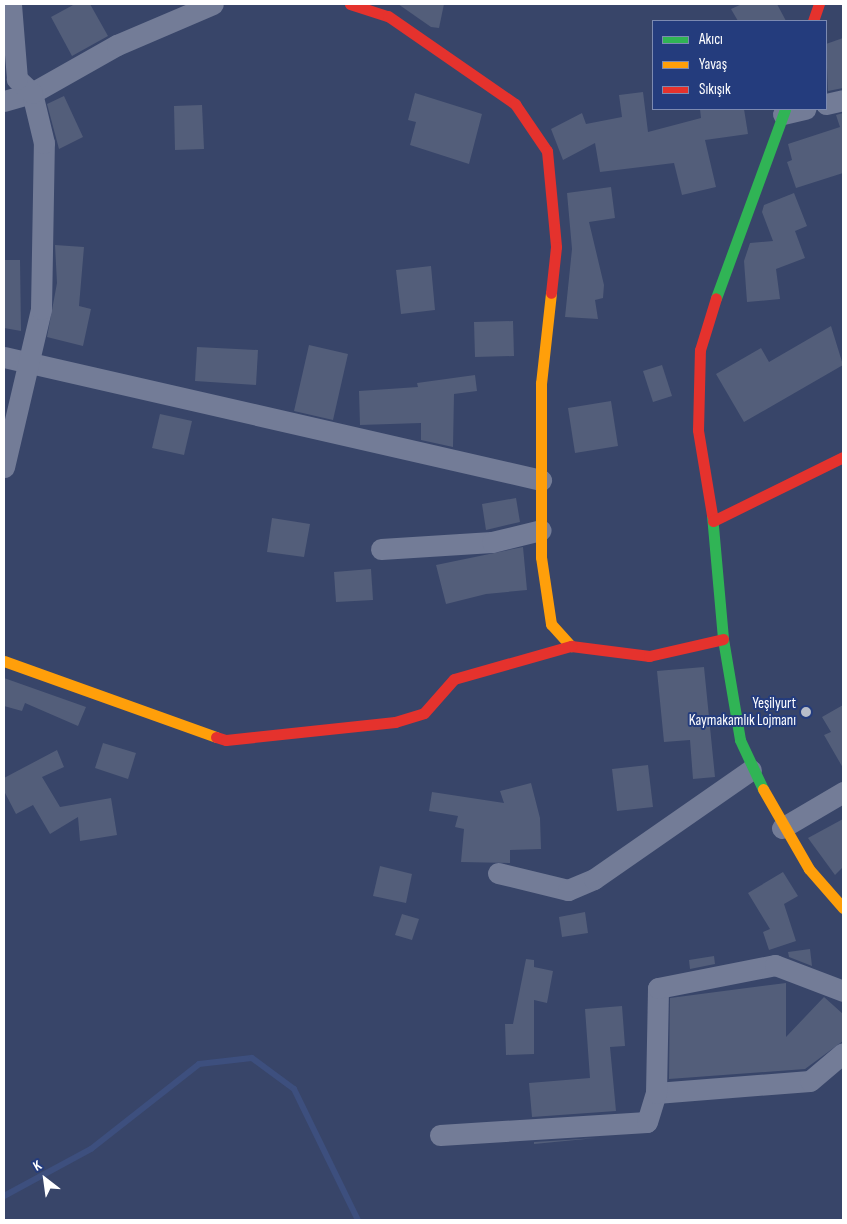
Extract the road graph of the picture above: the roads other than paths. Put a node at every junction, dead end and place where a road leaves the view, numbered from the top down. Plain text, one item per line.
1 (11, 4) edge
2 (213, 4) edge
3 (350, 4) edge
4 (819, 4) edge
5 (813, 20) edge
6 (32, 93) junction
7 (843, 100) edge
8 (4, 101) edge
9 (827, 104) edge
10 (784, 111) edge
11 (4, 357) edge
12 (27, 363) junction
13 (843, 457) edge
14 (4, 467) edge
15 (541, 480) junction
16 (713, 521) junction
17 (541, 530) junction
18 (381, 549) dead end
19 (722, 639) junction
20 (571, 646) junction
21 (4, 661) edge
22 (751, 770) junction
23 (843, 792) edge
24 (782, 828) junction
25 (498, 873) dead end
26 (843, 908) edge
27 (843, 991) edge
28 (843, 1053) edge
29 (656, 1093) junction
30 (440, 1135) dead end

1 - 6 street
2 - 6 street
3 - 15 street
4 - 5 street
6 - 8 street
6 - 12 street
7 - 9 street
10 - 16 street
11 - 12 street
12 - 14 street
12 - 15 street
13 - 16 street
15 - 17 street
16 - 19 street
17 - 18 street
17 - 20 street
19 - 20 street
19 - 22 street
20 - 21 street
22 - 24 street
22 - 25 street
23 - 24 street
24 - 26 street
27 - 29 street
28 - 29 street
29 - 30 street

